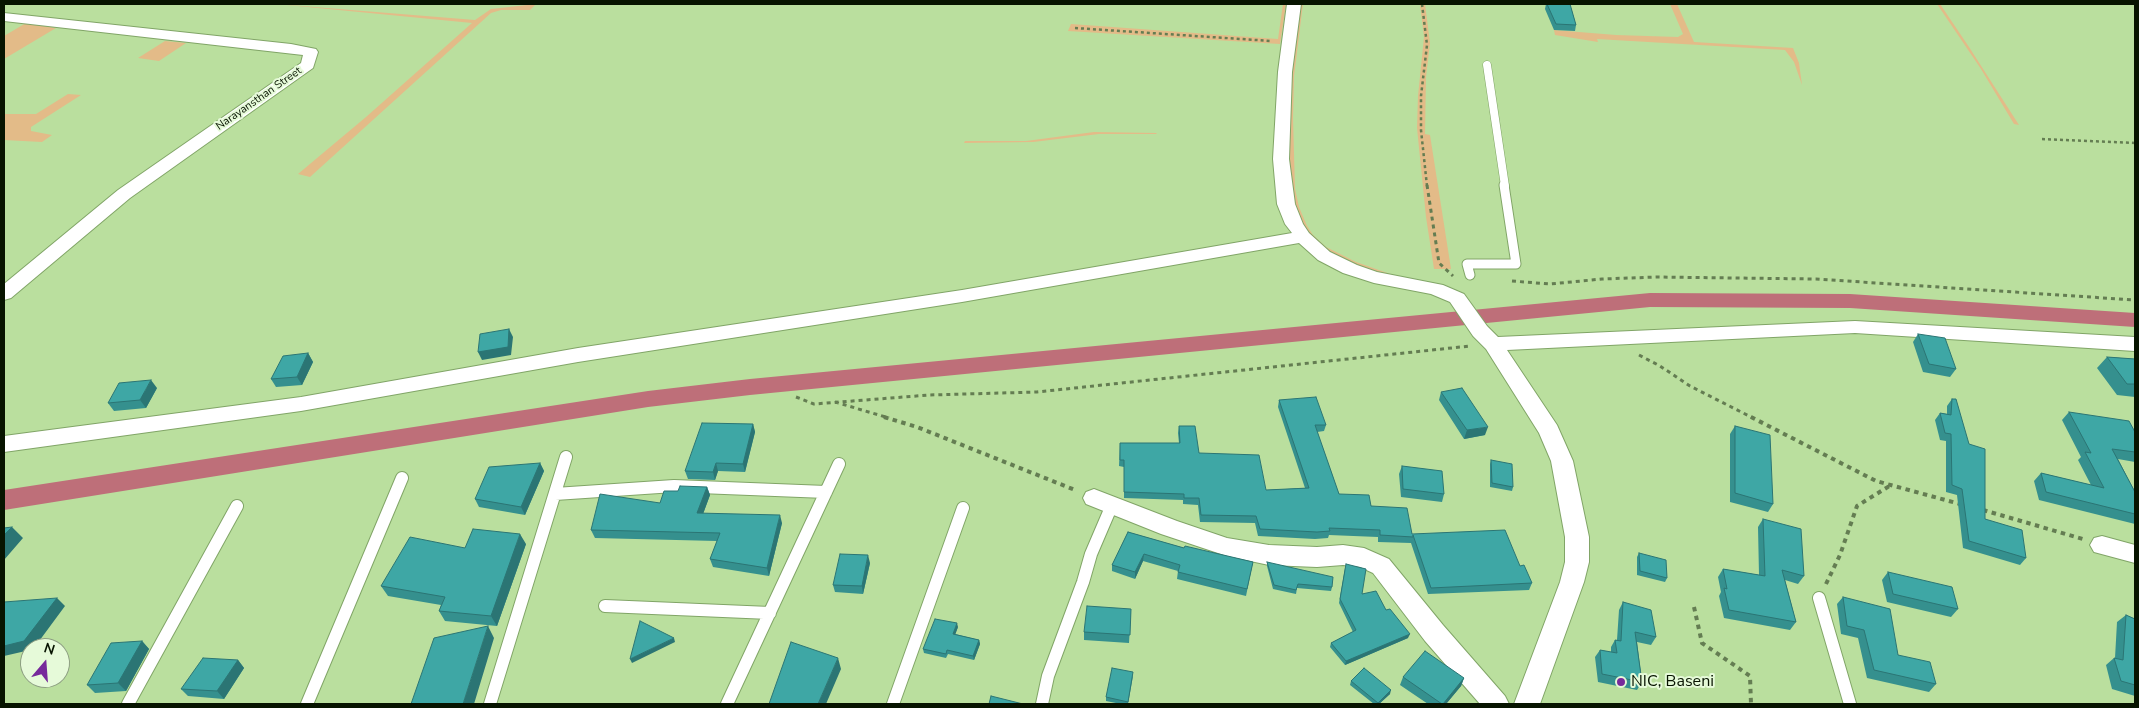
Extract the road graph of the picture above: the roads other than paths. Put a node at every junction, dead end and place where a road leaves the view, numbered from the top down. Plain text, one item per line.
1 (1294, 4) edge
2 (4, 17) edge
3 (1487, 65) dead end
4 (1303, 236) junction
5 (1470, 275) road end
6 (4, 294) edge
7 (1487, 337) junction
8 (2135, 344) edge
9 (4, 444) edge
10 (566, 456) dead end
11 (839, 464) dead end
12 (402, 478) dead end
13 (826, 492) junction
14 (555, 494) junction
15 (1103, 501) joint
16 (237, 506) dead end
17 (963, 508) dead end
18 (2102, 545) road end
19 (2135, 554) edge
20 (1819, 598) road end
21 (605, 606) dead end
22 (770, 613) junction
23 (128, 704) edge
24 (307, 704) edge
25 (490, 704) edge
26 (727, 704) edge
27 (893, 704) edge
28 (1042, 704) edge
29 (1496, 704) edge
30 (1526, 704) edge
31 (1850, 704) edge

1 - 4 street
2 - 6 street, Narayansthan Street
3 - 5 lane
4 - 7 street
4 - 9 street
7 - 8 street
7 - 30 street
10 - 14 lane
11 - 13 lane
12 - 24 lane
13 - 14 lane
13 - 22 lane
14 - 25 lane
15 - 28 lane
15 - 29 street
16 - 23 lane
17 - 27 lane
18 - 19 street
20 - 31 lane
21 - 22 lane
22 - 26 lane

